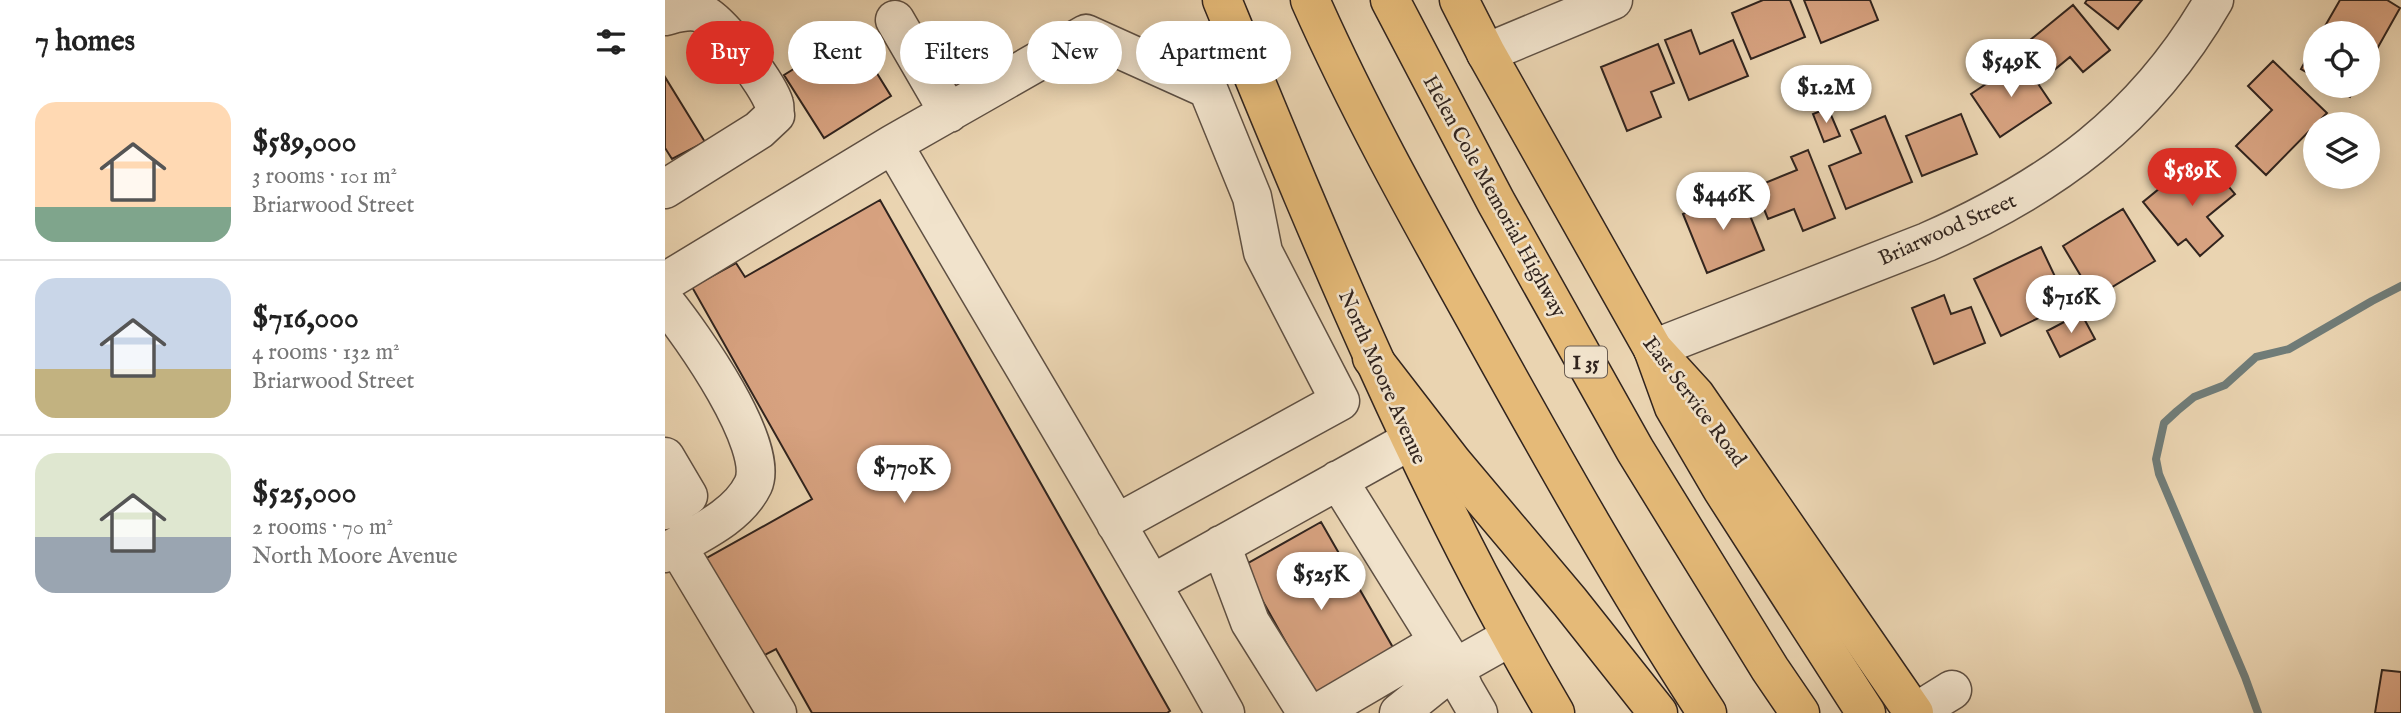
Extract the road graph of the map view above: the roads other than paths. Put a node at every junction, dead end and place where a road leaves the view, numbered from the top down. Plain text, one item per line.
1 (1201, 0) edge
2 (1310, 0) edge
3 (1390, 0) edge
4 (1459, 0) edge
5 (1613, 0) edge
6 (2214, 0) edge
7 (1228, 15) edge
8 (665, 16) edge
9 (895, 20) dead end
10 (713, 21) edge
11 (686, 24) edge
12 (665, 32) edge
13 (1486, 53) junction
14 (762, 84) edge
15 (949, 113) junction
16 (893, 144) junction
17 (668, 179) edge
18 (665, 282) edge
19 (665, 302) edge
20 (1653, 349) junction
21 (1372, 358) junction
22 (1411, 440) junction
23 (665, 457) edge
24 (1338, 480) junction
25 (665, 510) edge
26 (1116, 524) junction
27 (1221, 545) junction
28 (671, 549) edge
29 (1152, 584) junction
30 (1510, 637) junction
31 (1447, 655) junction
32 (1952, 690) dead end
33 (777, 713) edge
34 (1225, 713) edge
35 (1307, 713) edge
36 (1318, 713) edge
37 (1399, 713) edge
38 (1478, 713) edge
39 (1555, 713) edge
40 (1658, 713) edge
41 (1707, 713) edge
42 (1800, 713) edge
43 (1866, 713) edge
44 (1915, 713) edge

1 - 7 main road
2 - 41 main road
3 - 42 main road, Helen Cole Memorial Highway / I 35
4 - 13 main road, East Service Road
5 - 13 street
6 - 20 street, Briarwood Street
7 - 21 main road, North Moore Avenue
8 - 10 street
9 - 15 street
11 - 12 street
13 - 20 main road, East Service Road
14 - 17 street
15 - 16 street
15 - 26 street
16 - 18 street
16 - 26 street
19 - 28 street
20 - 43 main road
20 - 44 main road, East Service Road
21 - 22 main road, North Moore Avenue
21 - 40 main road
22 - 24 street
22 - 30 main road, North Moore Avenue
23 - 25 street
24 - 27 street
24 - 31 street
26 - 29 street
27 - 29 street
27 - 35 street
28 - 33 street
29 - 34 street
30 - 31 street
30 - 39 main road, North Moore Avenue
31 - 36 street
31 - 37 street
31 - 38 street
32 - 44 street

